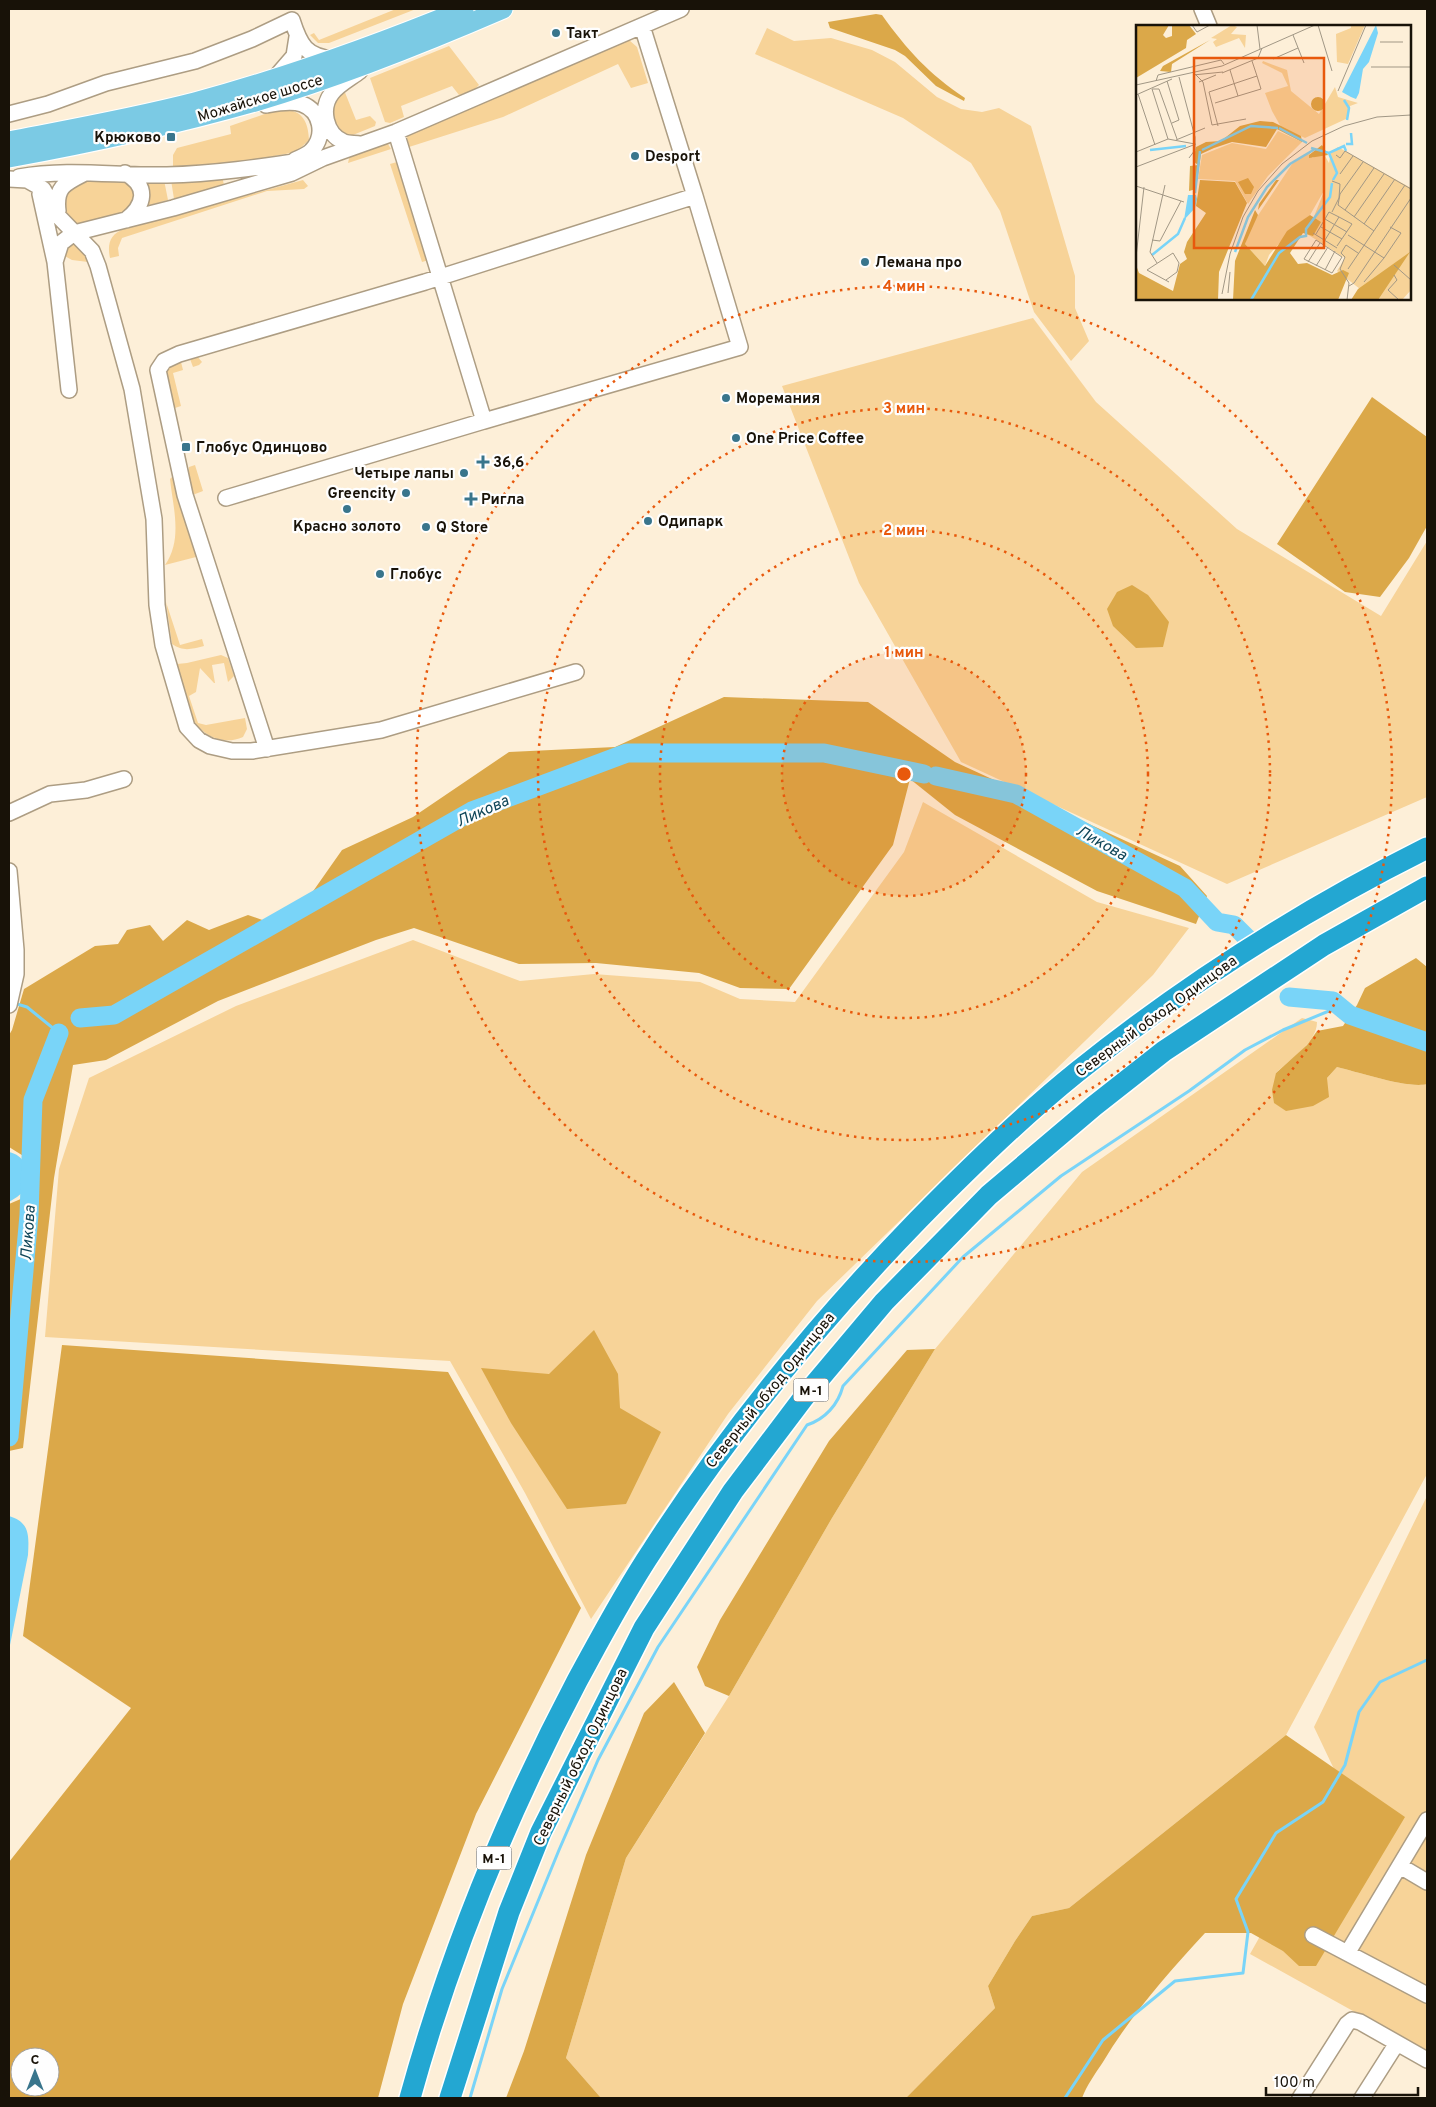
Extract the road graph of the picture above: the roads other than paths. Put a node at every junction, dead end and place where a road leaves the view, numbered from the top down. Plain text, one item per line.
1 (464, 9) edge
2 (503, 9) edge
3 (681, 9) edge
4 (1202, 9) edge
5 (1209, 25) edge
6 (642, 26) junction
7 (297, 37) junction
8 (334, 59) junction
9 (373, 62) junction
10 (276, 78) junction
11 (230, 109) junction
12 (9, 114) edge
13 (396, 132) junction
14 (9, 141) edge
15 (361, 144) junction
16 (9, 158) edge
17 (323, 158) junction
18 (288, 163) junction
19 (88, 172) junction
20 (125, 173) junction
21 (9, 179) edge
22 (38, 185) junction
23 (695, 196) junction
24 (59, 216) junction
25 (120, 222) junction
26 (74, 233) junction
27 (55, 262) junction
28 (98, 266) junction
29 (441, 277) junction
30 (69, 390) dead end
31 (484, 421) junction
32 (226, 498) dead end
33 (576, 672) dead end
34 (267, 749) junction
35 (124, 779) dead end
36 (9, 813) edge
37 (1427, 848) edge
38 (9, 871) edge
39 (1427, 887) edge
40 (11, 953) edge
41 (9, 1005) edge
42 (1427, 1820) edge
43 (1400, 1866) junction
44 (1427, 1882) edge
45 (1313, 1935) dead end
46 (1348, 1952) junction
47 (1427, 1995) edge
48 (1397, 2043) junction
49 (1427, 2060) edge
50 (410, 2098) edge
51 (450, 2098) edge
52 (1300, 2098) edge
53 (1362, 2098) edge

1 - 8 main road, Можайское шоссе
2 - 9 main road, Можайское шоссе
3 - 6 street
4 - 5 street
6 - 13 street
6 - 23 street
7 - 8 street
7 - 10 street
7 - 12 street
8 - 10 main road, Можайское шоссе
9 - 11 main road, Можайское шоссе
9 - 15 street
10 - 14 main road, Можайское шоссе
11 - 16 main road, Можайское шоссе
11 - 18 street
13 - 15 street
13 - 29 street
15 - 17 street
17 - 18 street
17 - 25 street
18 - 20 street
19 - 20 street
19 - 21 street
19 - 24 street
20 - 25 street
21 - 22 street
22 - 24 street
22 - 27 street
23 - 29 street
23 - 31 street
24 - 26 street
25 - 26 street
25 - 28 street
26 - 27 street
26 - 28 street
27 - 30 street
28 - 34 street
29 - 31 street
29 - 34 street
31 - 32 street
33 - 34 street
35 - 36 street
37 - 50 highway, Северный обход Одинцова / М-1
38 - 40 street
39 - 51 highway, Северный обход Одинцова / М-1
40 - 41 street
42 - 43 street
43 - 44 street
43 - 46 street
45 - 46 street
46 - 47 street
48 - 49 street
48 - 52 street
48 - 53 street

